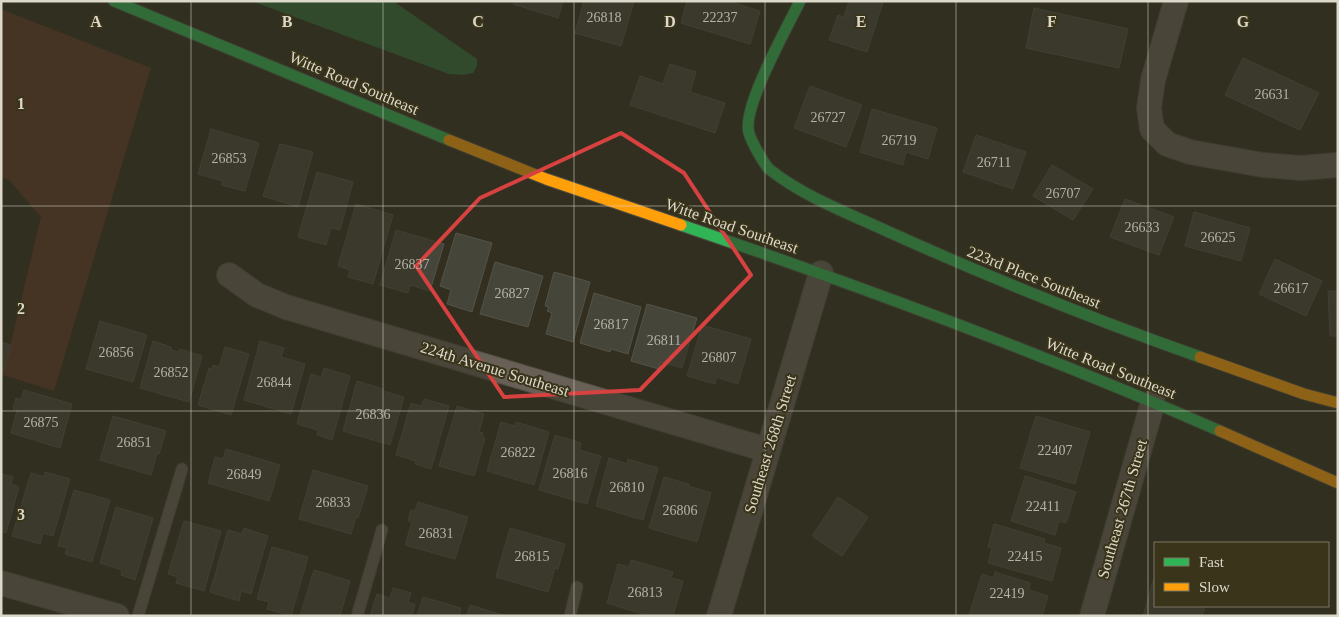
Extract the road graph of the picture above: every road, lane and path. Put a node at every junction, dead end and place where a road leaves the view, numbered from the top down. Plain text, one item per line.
1 (114, 1) edge
2 (800, 1) edge
3 (1175, 5) edge
4 (1338, 165) edge
5 (821, 273) junction
6 (229, 275) dead end
7 (1153, 402) junction
8 (1338, 403) edge
9 (767, 450) junction
10 (182, 469) dead end
11 (1338, 483) edge
12 (382, 530) dead end
13 (1, 583) edge
14 (577, 587) dead end
15 (117, 616) edge
16 (138, 616) edge
17 (357, 616) edge
18 (570, 616) edge
19 (719, 616) edge
20 (1092, 616) edge

1 - 5 street, Witte Road Southeast
2 - 8 street, 223rd Place Southeast
3 - 4 street
5 - 7 street, Witte Road Southeast
5 - 9 street, Southeast 268th Street
6 - 9 street, 224th Avenue Southeast
7 - 11 street, Witte Road Southeast
7 - 20 street, Southeast 267th Street
9 - 19 street, Southeast 268th Street
10 - 16 lane
12 - 17 lane
13 - 15 street
14 - 18 lane

